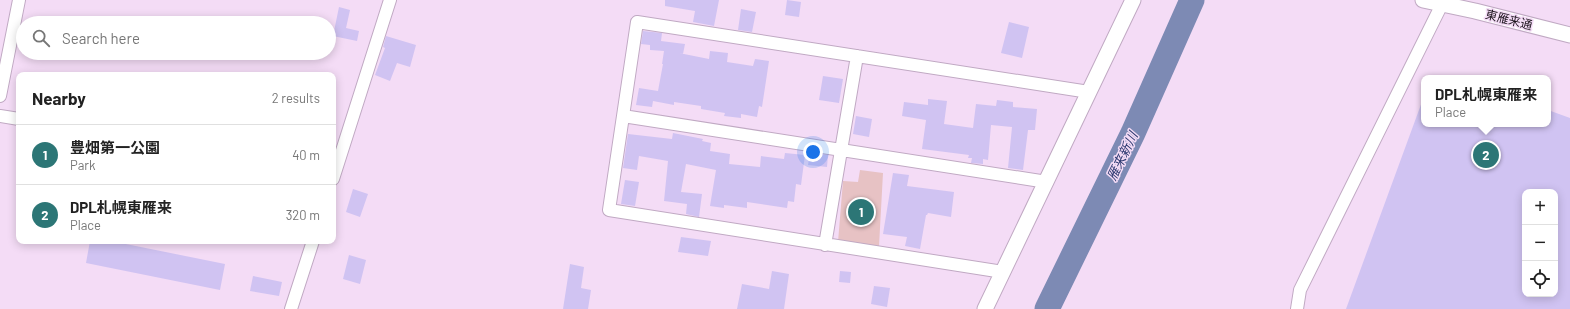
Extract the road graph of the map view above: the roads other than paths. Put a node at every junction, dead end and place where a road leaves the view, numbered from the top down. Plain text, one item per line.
1 (19, 0) edge
2 (390, 0) edge
3 (1133, 0) edge
4 (1423, 0) edge
5 (1443, 2) edge
6 (1570, 35) edge
7 (857, 56) junction
8 (1089, 92) junction
9 (0, 96) edge
10 (0, 116) edge
11 (623, 116) junction
12 (16, 119) edge
13 (841, 149) junction
14 (336, 160) edge
15 (1047, 182) junction
16 (312, 244) edge
17 (825, 245) junction
18 (1003, 272) junction
19 (291, 309) edge
20 (986, 309) edge
21 (1297, 309) edge

1 - 9 street
2 - 14 street
3 - 8 street
4 - 5 street, 東雁来通
5 - 6 street, 東雁来通
5 - 21 street
7 - 8 street
7 - 11 street
7 - 13 street
8 - 15 street
10 - 12 street
11 - 13 street
11 - 17 street
13 - 15 street
13 - 17 street
15 - 18 street
16 - 19 street
17 - 18 street
18 - 20 street

